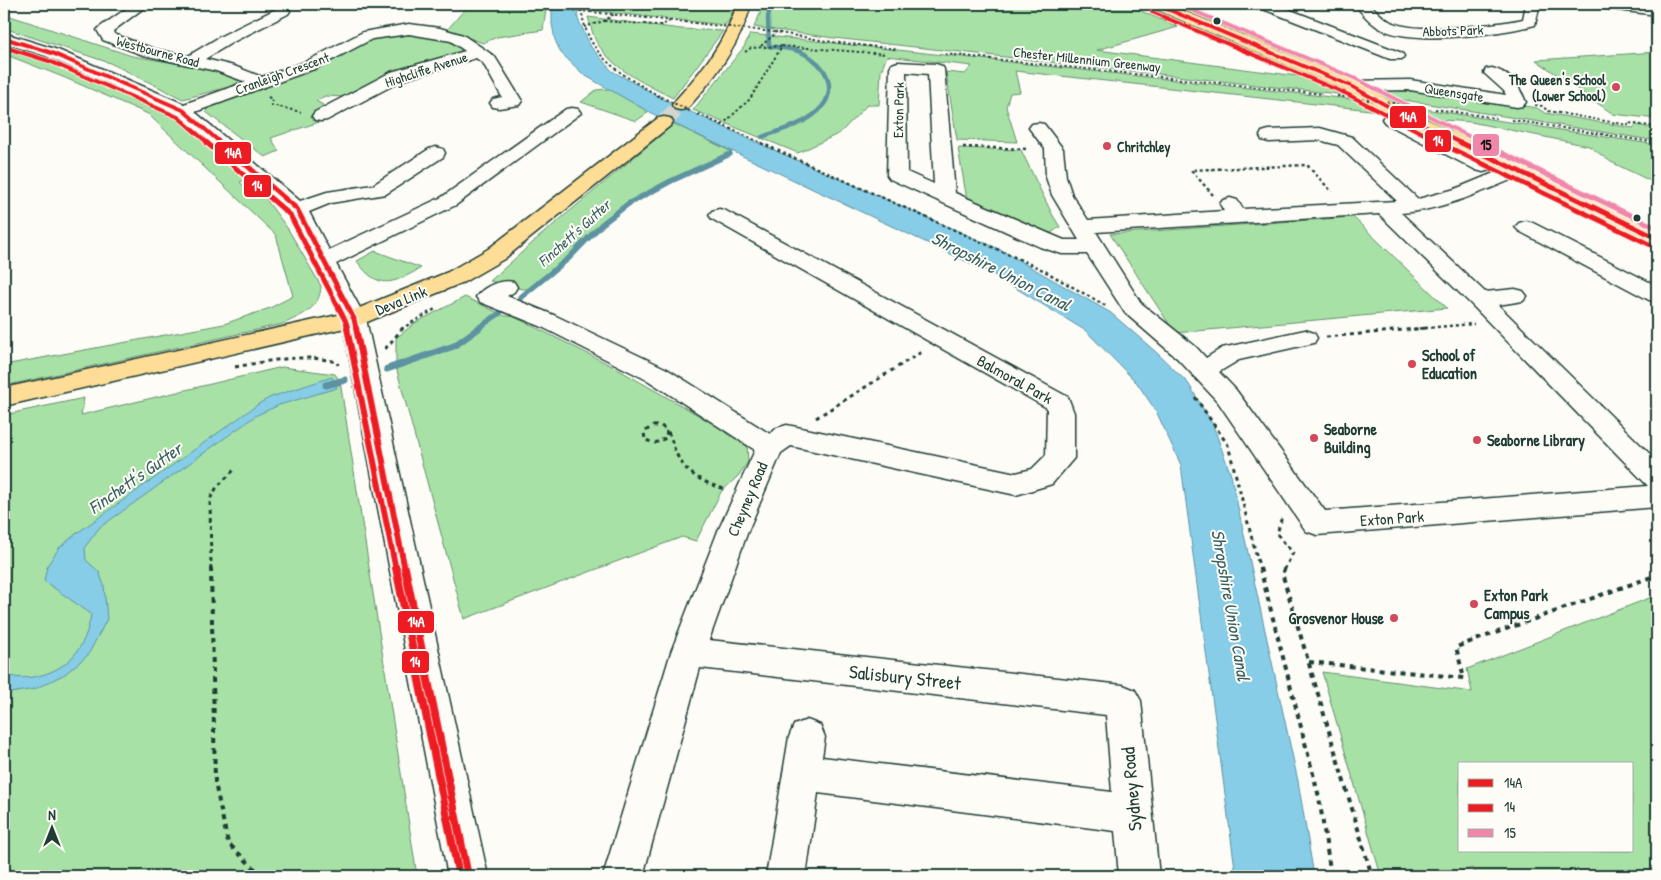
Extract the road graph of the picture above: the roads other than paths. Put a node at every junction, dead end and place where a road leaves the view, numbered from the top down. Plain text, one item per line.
1 (142, 4) edge
2 (744, 4) edge
3 (1162, 4) edge
4 (1263, 4) edge
5 (1362, 4) edge
6 (1538, 4) edge
7 (1602, 4) edge
8 (283, 11) dead end
9 (1655, 12) edge
10 (4, 38) edge
11 (478, 52) junction
12 (1396, 56) dead end
13 (191, 61) junction
14 (1492, 73) dead end
15 (259, 82) junction
16 (1344, 91) junction
17 (499, 104) dead end
18 (686, 108) tunnel mouth
19 (183, 110) junction
20 (572, 113) dead end
21 (1404, 115) junction
22 (321, 116) dead end
23 (664, 122) tunnel mouth
24 (1038, 128) dead end
25 (1269, 136) dead end
26 (395, 155) dead end
27 (1483, 166) dead end
28 (1518, 170) junction
29 (944, 195) junction
30 (1414, 206) junction
31 (1385, 208) junction
32 (297, 210) junction
33 (723, 223) dead end
34 (1526, 227) dead end
35 (1088, 237) junction
36 (1657, 238) edge
37 (324, 261) junction
38 (506, 287) dead end
39 (1657, 295) edge
40 (1515, 296) dead end
41 (1480, 300) junction
42 (354, 319) junction
43 (1305, 338) road end
44 (1197, 380) junction
45 (4, 397) edge
46 (779, 441) junction
47 (1657, 478) edge
48 (1657, 496) edge
49 (688, 652) junction
50 (1123, 702) joint
51 (1133, 814) junction
52 (468, 876) edge
53 (622, 876) edge
54 (786, 876) edge
55 (1139, 876) edge

1 - 13 street, Westbourne Road
2 - 18 main road
3 - 16 main road
4 - 12 street
5 - 6 street, Abbots Park
7 - 9 street
8 - 13 street
10 - 19 street
11 - 15 street, Cranleigh Crescent
11 - 17 street, Cranleigh Crescent
11 - 22 street, Highcliffe Avenue
13 - 15 street, Westbourne Road
14 - 16 street, Queensgate
15 - 19 street, Cranleigh Crescent
16 - 21 main road
19 - 32 street
20 - 37 street
21 - 27 street
21 - 28 main road
23 - 42 main road, Deva Link
24 - 35 street
25 - 30 street
26 - 32 street
28 - 30 street, Exton Park
28 - 36 main road
29 - 29 street, Exton Park
29 - 35 street, Exton Park
30 - 31 street, Exton Park
31 - 35 street, Exton Park
31 - 41 street
32 - 37 street
33 - 46 street, Balmoral Park
34 - 39 street
35 - 44 street
37 - 42 street
38 - 46 street, Cheyney Road
40 - 41 street
41 - 47 street
42 - 45 main road, Deva Link
42 - 52 street
43 - 44 street
44 - 48 street, Exton Park
46 - 49 street, Cheyney Road
49 - 50 street, Salisbury Street
49 - 53 street, Cheyney Road
50 - 51 street, Sydney Road
51 - 54 street
51 - 55 street, Sydney Road

